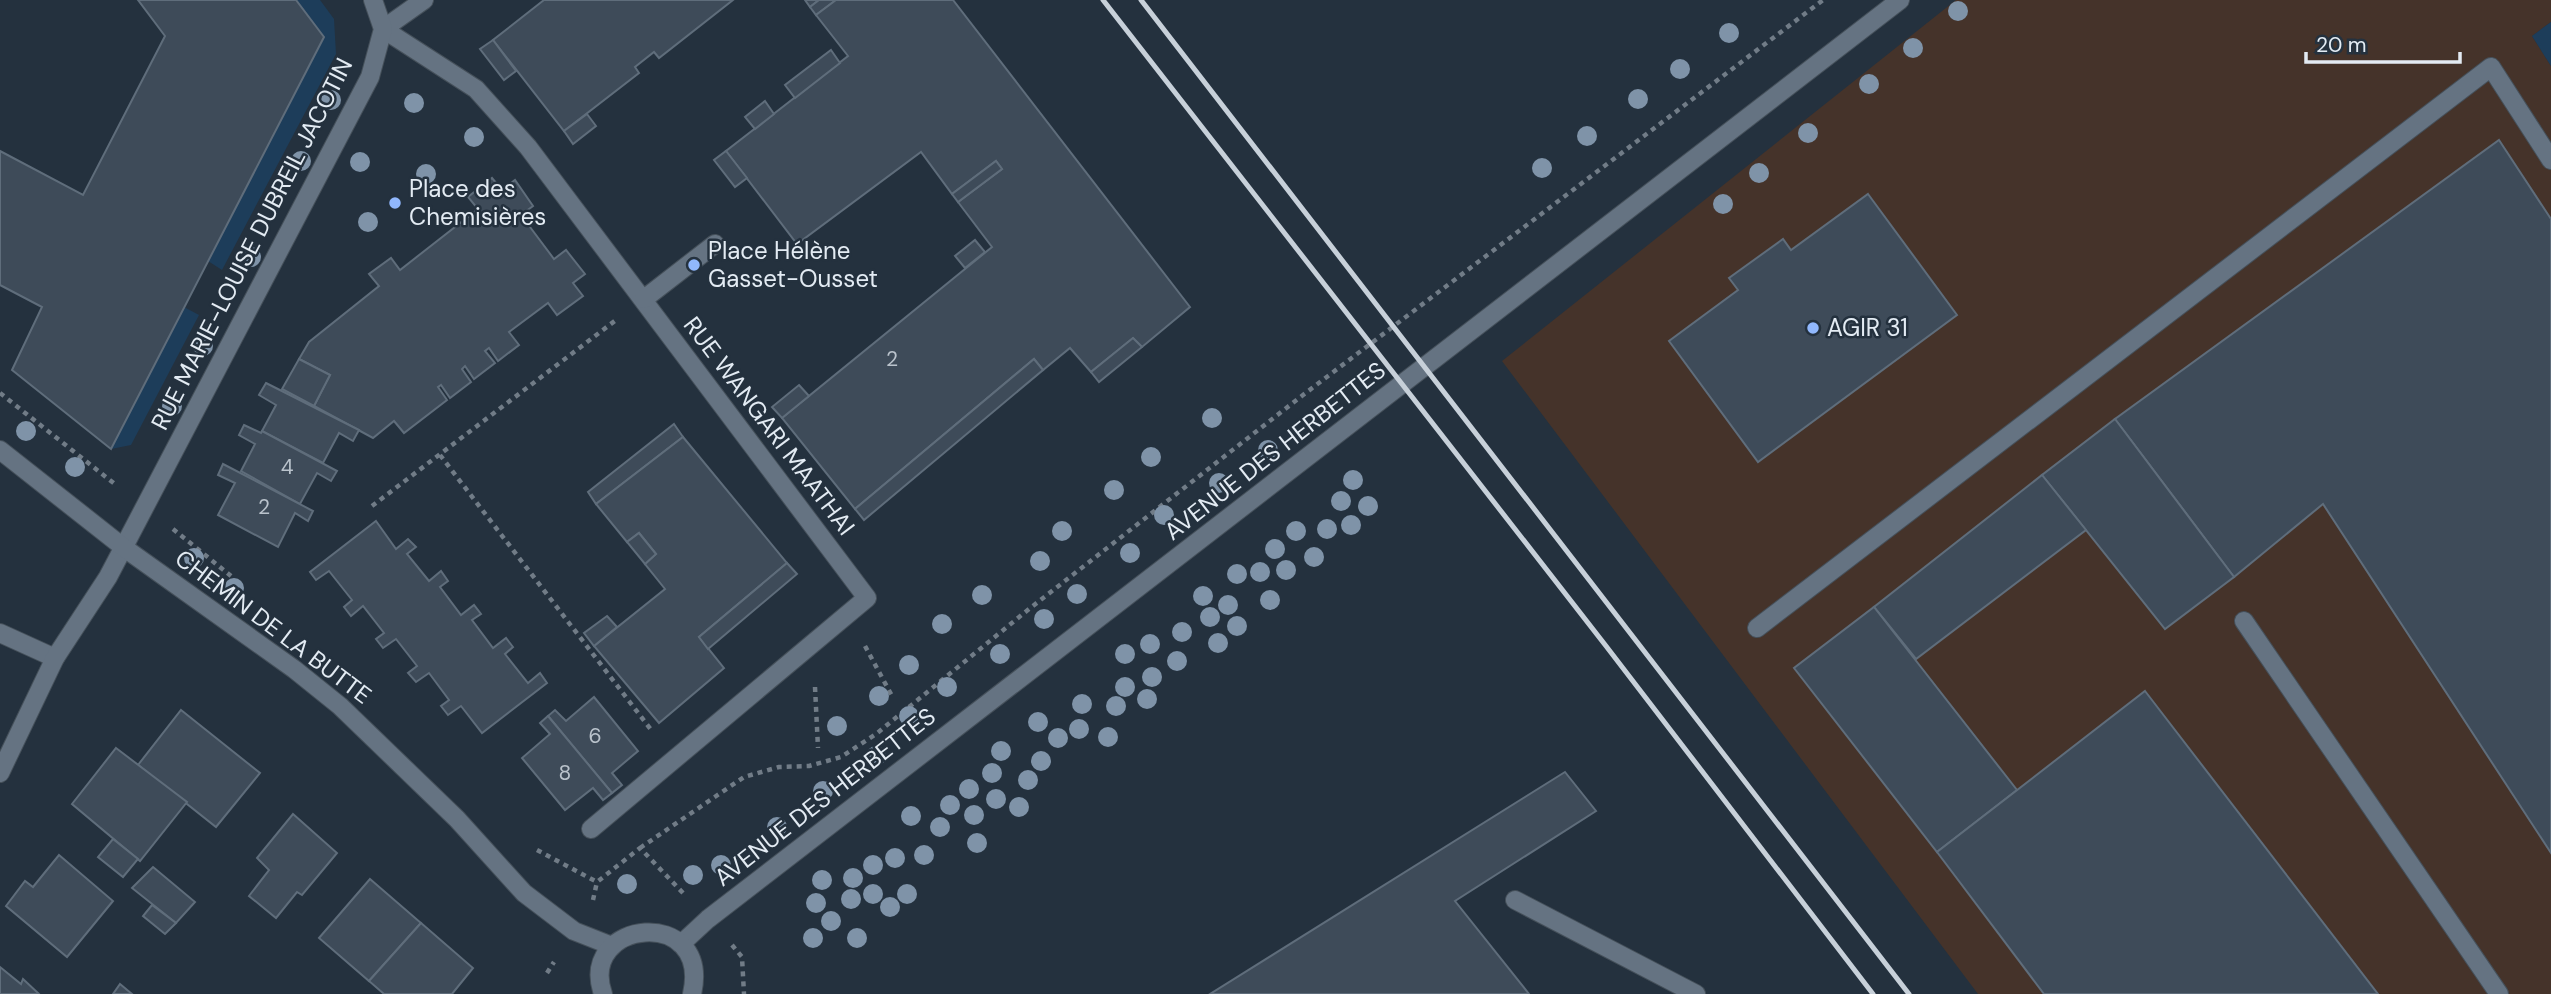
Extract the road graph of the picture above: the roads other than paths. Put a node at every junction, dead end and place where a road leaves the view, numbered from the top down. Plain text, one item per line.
1 (373, 0) edge
2 (424, 0) edge
3 (1900, 0) edge
4 (383, 29) junction
5 (2551, 160) edge
6 (715, 244) dead end
7 (644, 299) junction
8 (0, 450) edge
9 (123, 547) junction
10 (2244, 621) dead end
11 (1757, 628) dead end
12 (0, 633) edge
13 (55, 658) junction
14 (0, 773) edge
15 (591, 829) dead end
16 (1515, 900) dead end
17 (681, 944) junction
18 (612, 946) junction
19 (603, 994) edge
20 (692, 994) edge
21 (1696, 994) edge
22 (2499, 994) edge

1 - 4 street
2 - 4 street
3 - 17 street, AVENUE DES HERBETTES
4 - 7 street, RUE WANGARI MAATHAI
4 - 9 street, RUE MARIE-LOUISE DUBREIL JACOTIN
5 - 11 street
6 - 7 street
7 - 15 street, RUE WANGARI MAATHAI
8 - 9 street, CHEMIN DE LA BUTTE
9 - 13 street
9 - 18 street, CHEMIN DE LA BUTTE
10 - 22 street
12 - 13 street
13 - 14 street
16 - 21 street
17 - 18 street
17 - 20 street
18 - 19 street

